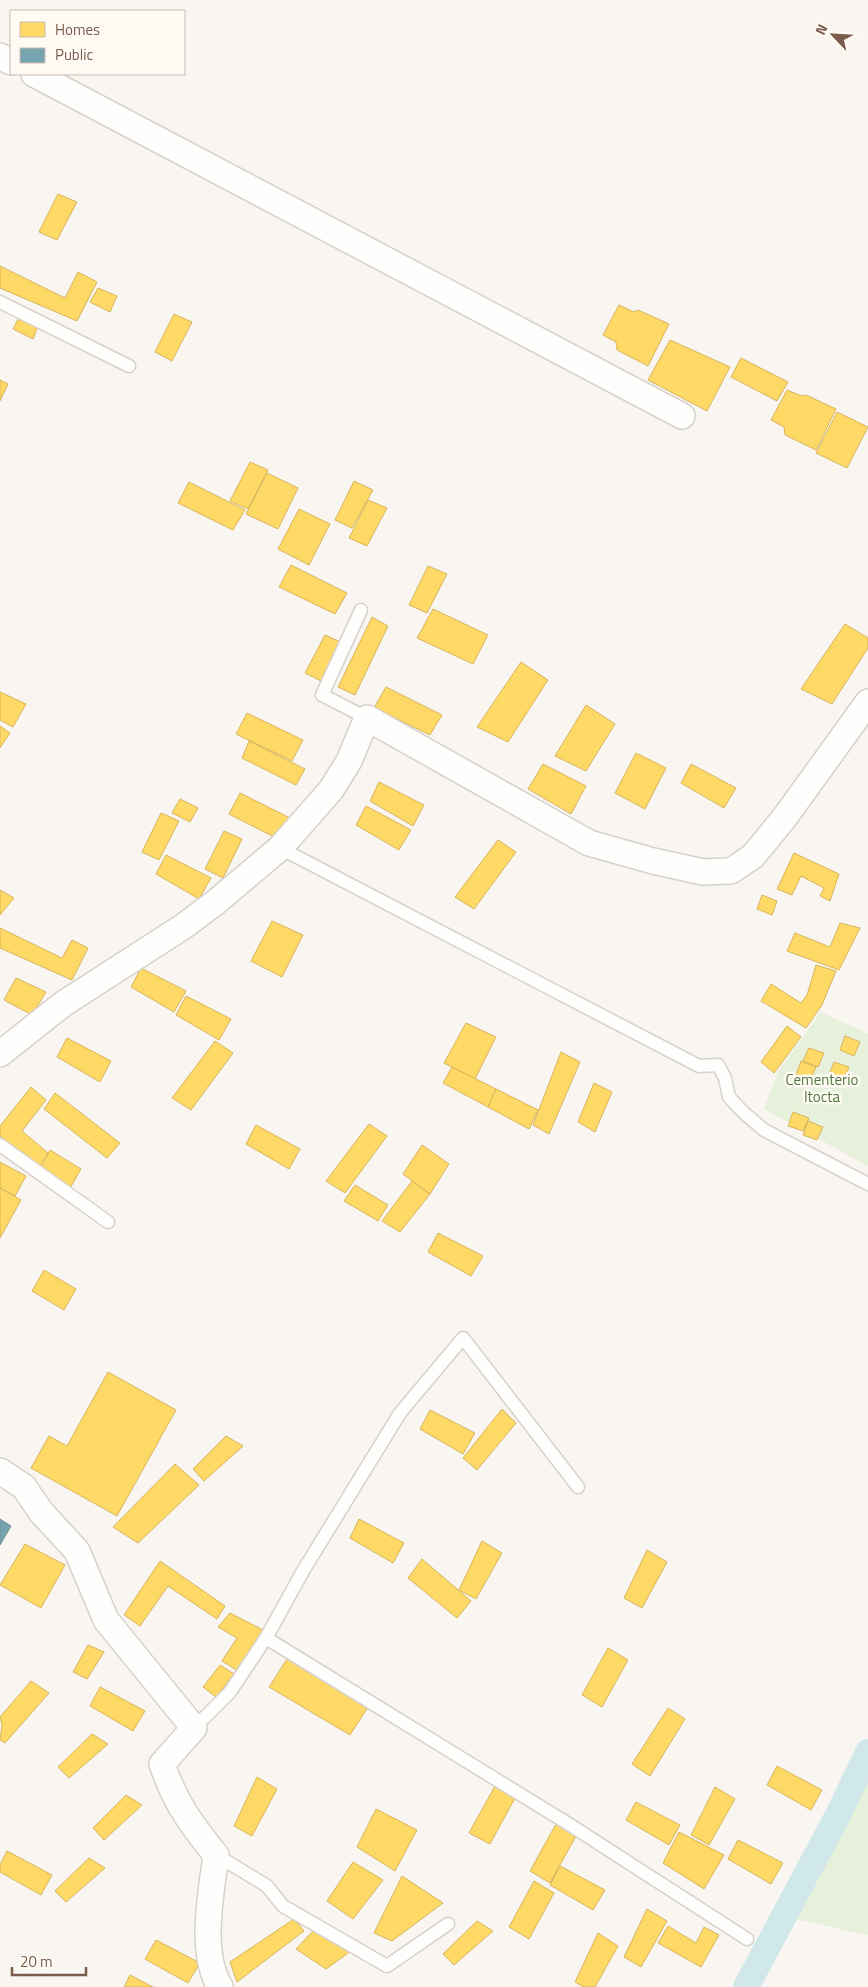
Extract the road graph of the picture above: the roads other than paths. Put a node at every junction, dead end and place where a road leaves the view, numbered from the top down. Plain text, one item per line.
1 (36, 75) edge
2 (0, 302) edge
3 (129, 366) dead end
4 (682, 416) dead end
5 (361, 610) dead end
6 (868, 702) edge
7 (367, 718) junction
8 (280, 848) junction
9 (0, 1054) edge
10 (0, 1145) edge
11 (868, 1184) edge
12 (108, 1222) dead end
13 (0, 1471) edge
14 (578, 1487) dead end
15 (266, 1638) junction
16 (194, 1728) junction
17 (216, 1855) junction
18 (448, 1924) dead end
19 (747, 1939) dead end
20 (220, 1987) edge

1 - 4 street
2 - 3 lane
5 - 7 lane
6 - 7 street
7 - 8 street
8 - 9 street
8 - 11 lane
10 - 12 lane
13 - 16 street
14 - 15 lane
15 - 16 lane
15 - 19 lane
16 - 17 street
17 - 18 lane
17 - 20 street

